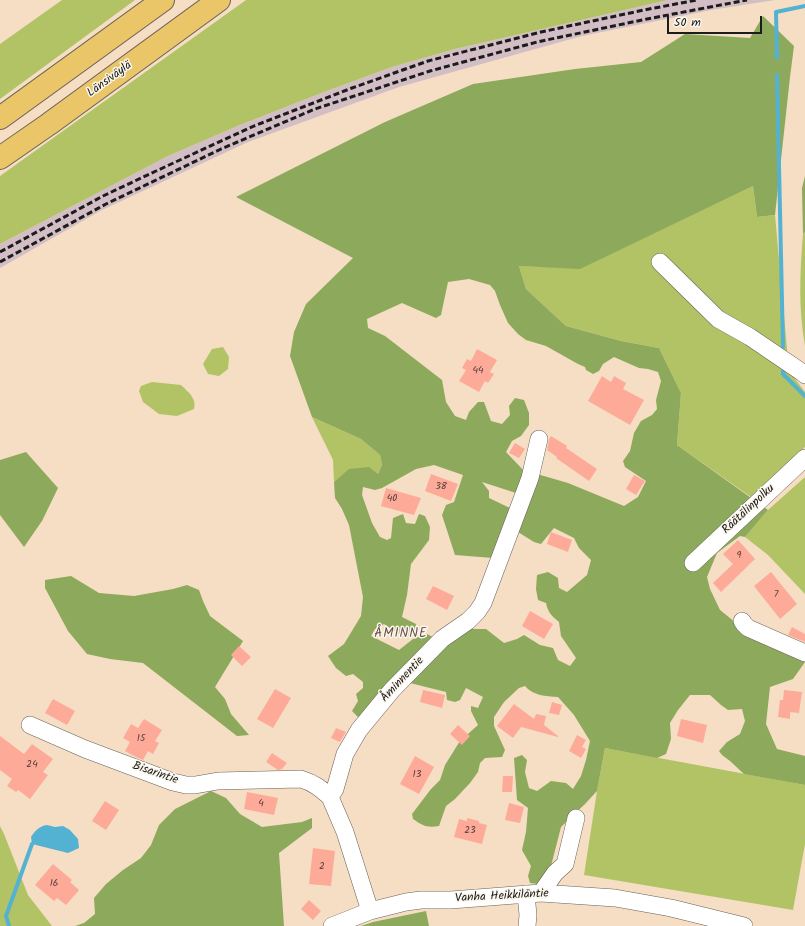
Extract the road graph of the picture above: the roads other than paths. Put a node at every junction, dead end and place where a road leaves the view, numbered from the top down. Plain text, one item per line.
1 (164, 0) edge
2 (219, 0) edge
3 (0, 118) edge
4 (0, 158) edge
5 (660, 262) dead end
6 (805, 375) edge
7 (539, 439) dead end
8 (805, 458) edge
9 (694, 563) dead end
10 (742, 620) dead end
11 (805, 653) edge
12 (30, 725) dead end
13 (330, 797) junction
14 (576, 818) dead end
15 (534, 894) junction
16 (370, 911) junction
17 (725, 923) edge
18 (332, 926) edge
19 (527, 926) edge
20 (744, 926) edge

1 - 3 highway
2 - 4 highway, Länsiväylä
5 - 6 street
7 - 13 street, Åminnentie
8 - 9 street, Räätälinpolku
10 - 11 street
12 - 13 street, Bisarintie
13 - 16 street
14 - 15 street
15 - 16 street, Vanha Heikkiläntie
15 - 17 street, Vanha Heikkiläntie
15 - 19 street
16 - 18 street, Vanha Heikkiläntie
17 - 20 street, Vanha Heikkiläntie

